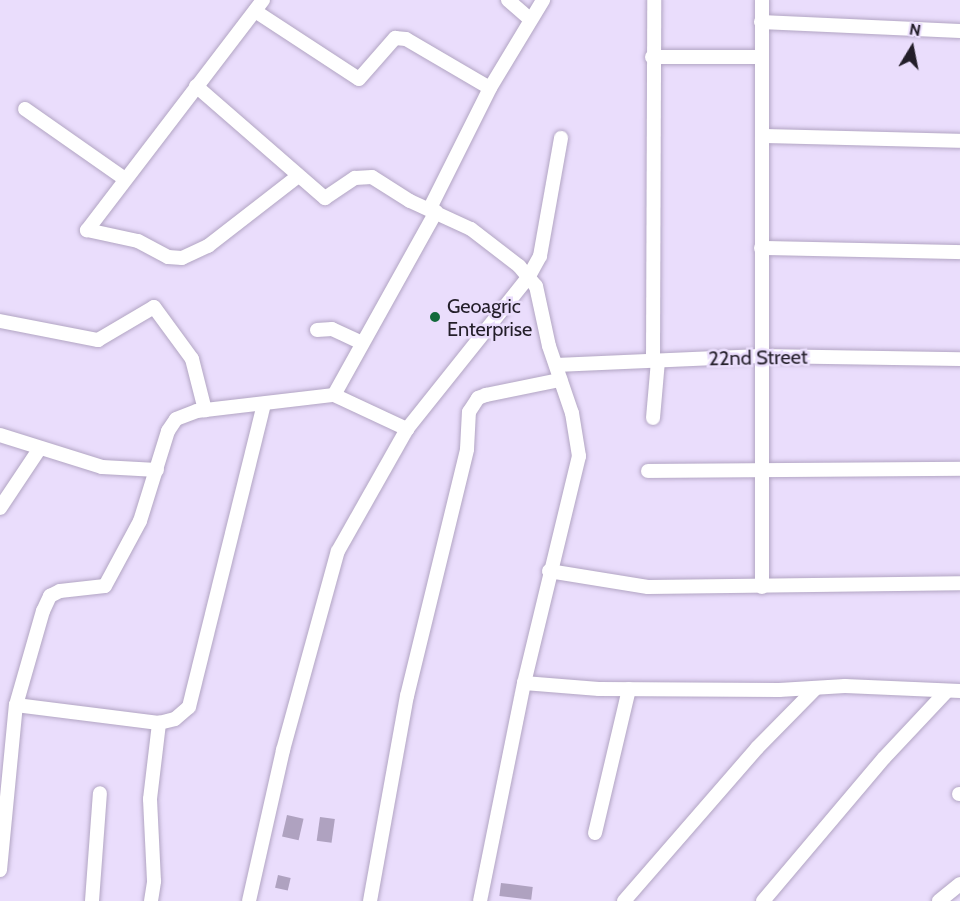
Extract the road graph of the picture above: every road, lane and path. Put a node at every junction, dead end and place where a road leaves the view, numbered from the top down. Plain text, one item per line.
1 (508, 0) edge
2 (543, 0) edge
3 (654, 0) edge
4 (762, 0) edge
5 (259, 5) edge
6 (531, 20) junction
7 (761, 22) junction
8 (960, 31) edge
9 (652, 57) junction
10 (762, 57) junction
11 (196, 86) junction
12 (490, 88) junction
13 (25, 109) dead end
14 (762, 136) junction
15 (561, 138) dead end
16 (960, 141) edge
17 (297, 177) junction
18 (125, 178) junction
19 (433, 210) junction
20 (761, 248) junction
21 (960, 252) edge
22 (529, 276) junction
23 (0, 321) edge
24 (317, 330) dead end
25 (362, 343) junction
26 (761, 356) junction
27 (960, 359) edge
28 (655, 361) junction
29 (556, 365) junction
30 (560, 380) junction
31 (334, 395) junction
32 (264, 404) junction
33 (204, 410) junction
34 (653, 418) dead end
35 (407, 429) junction
36 (0, 435) edge
37 (40, 448) junction
38 (763, 468) junction
39 (960, 469) edge
40 (157, 470) junction
41 (648, 471) dead end
42 (0, 508) edge
43 (549, 571) junction
44 (960, 583) edge
45 (762, 587) junction
46 (524, 683) junction
47 (629, 689) junction
48 (815, 689) junction
49 (953, 692) edge
50 (16, 705) junction
51 (159, 723) junction
52 (100, 794) dead end
53 (595, 833) dead end
54 (0, 870) edge
55 (960, 884) edge
56 (92, 901) edge
57 (151, 901) edge
58 (249, 901) edge
59 (370, 901) edge
60 (480, 901) edge
61 (624, 901) edge
62 (764, 901) edge
63 (939, 901) edge

1 - 6 street
2 - 6 street
3 - 9 street
4 - 7 street
5 - 11 street
5 - 12 street
6 - 12 street
7 - 8 street
7 - 10 street
9 - 10 street
9 - 28 street
10 - 14 street
11 - 17 street
11 - 18 street
12 - 19 street
13 - 18 street
14 - 16 street
14 - 20 street
15 - 22 street
17 - 18 street
17 - 19 street
19 - 22 street
19 - 25 street
20 - 21 street
20 - 26 street
22 - 29 street
22 - 35 street
23 - 33 street
24 - 25 street
25 - 31 street
26 - 27 street, 22nd Street
26 - 28 street, 22nd Street
26 - 38 street
28 - 29 street, 22nd Street
28 - 34 street
29 - 30 street
30 - 43 street
30 - 59 street
31 - 32 street
31 - 35 street
32 - 33 street
32 - 51 street
33 - 40 street
35 - 58 street
36 - 37 street
37 - 40 street
37 - 42 street
38 - 39 street
38 - 41 street
38 - 45 street
40 - 50 street
43 - 45 street
43 - 46 street
44 - 45 street
46 - 47 street
46 - 60 street
47 - 48 street
47 - 53 street
48 - 49 street
48 - 61 street
49 - 62 street
50 - 51 street
50 - 54 street
51 - 57 street
52 - 56 street
55 - 63 street

